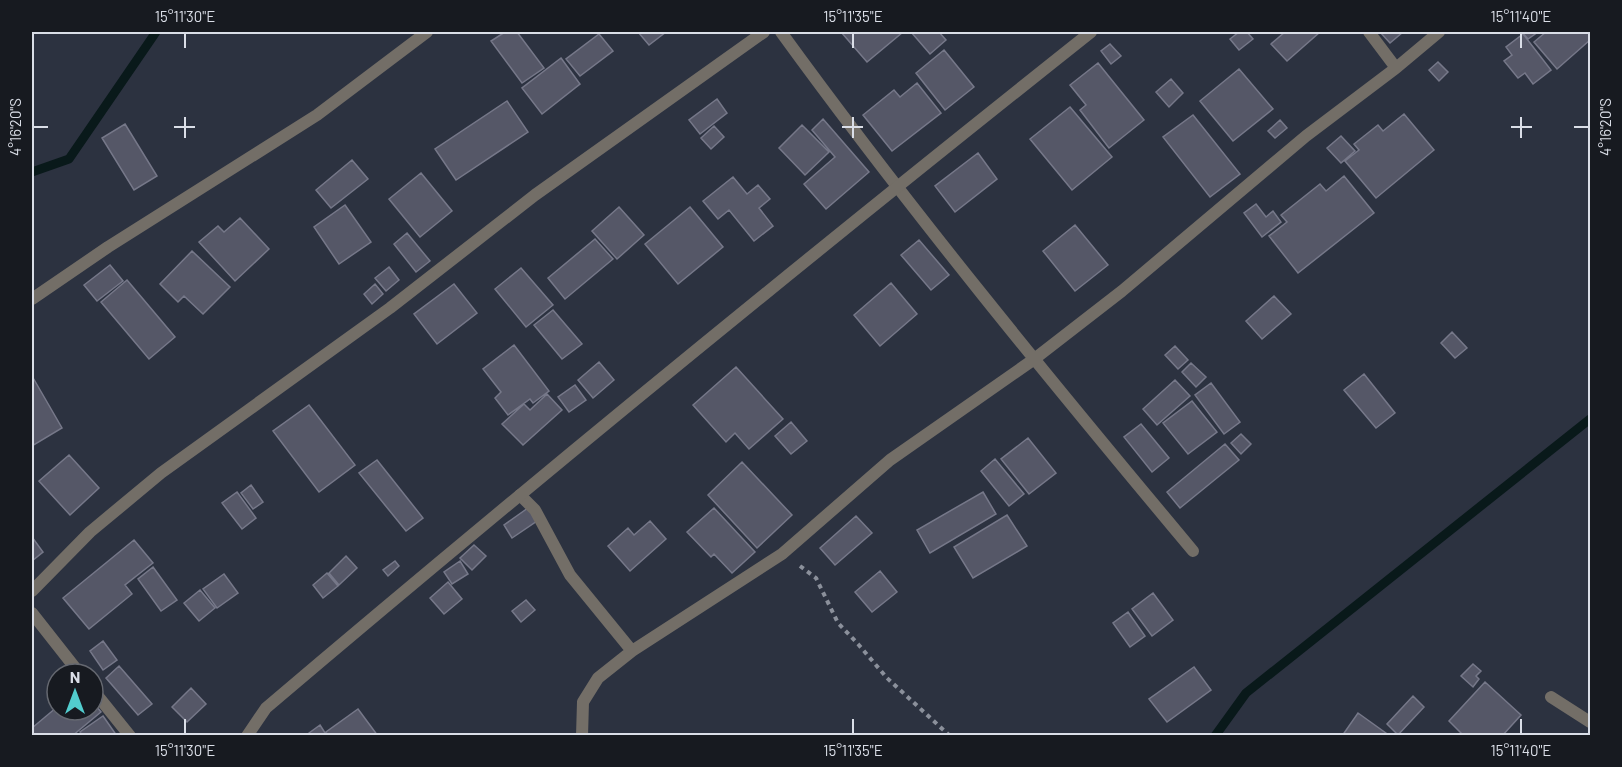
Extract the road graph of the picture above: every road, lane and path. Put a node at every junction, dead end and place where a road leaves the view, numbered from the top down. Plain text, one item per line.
1 (427, 32) edge
2 (764, 32) edge
3 (781, 32) edge
4 (1091, 32) edge
5 (1369, 32) edge
6 (1439, 32) edge
7 (1396, 68) junction
8 (896, 186) junction
9 (32, 299) edge
10 (1033, 360) junction
11 (520, 495) junction
12 (1193, 551) dead end
13 (782, 554) junction
14 (32, 591) edge
15 (32, 613) edge
16 (632, 651) junction
17 (71, 662) edge
18 (1551, 697) dead end
19 (105, 705) edge
20 (1590, 722) edge
21 (130, 735) edge
22 (247, 735) edge
23 (582, 735) edge
24 (950, 735) edge

1 - 9 street
2 - 14 street
3 - 8 street
4 - 8 street
5 - 7 street
6 - 7 street
7 - 10 street
8 - 10 street
8 - 11 street
10 - 12 street
10 - 13 street
11 - 16 street
11 - 22 street
13 - 16 street
13 - 24 path
15 - 17 street
16 - 23 street
18 - 20 street
19 - 21 street

